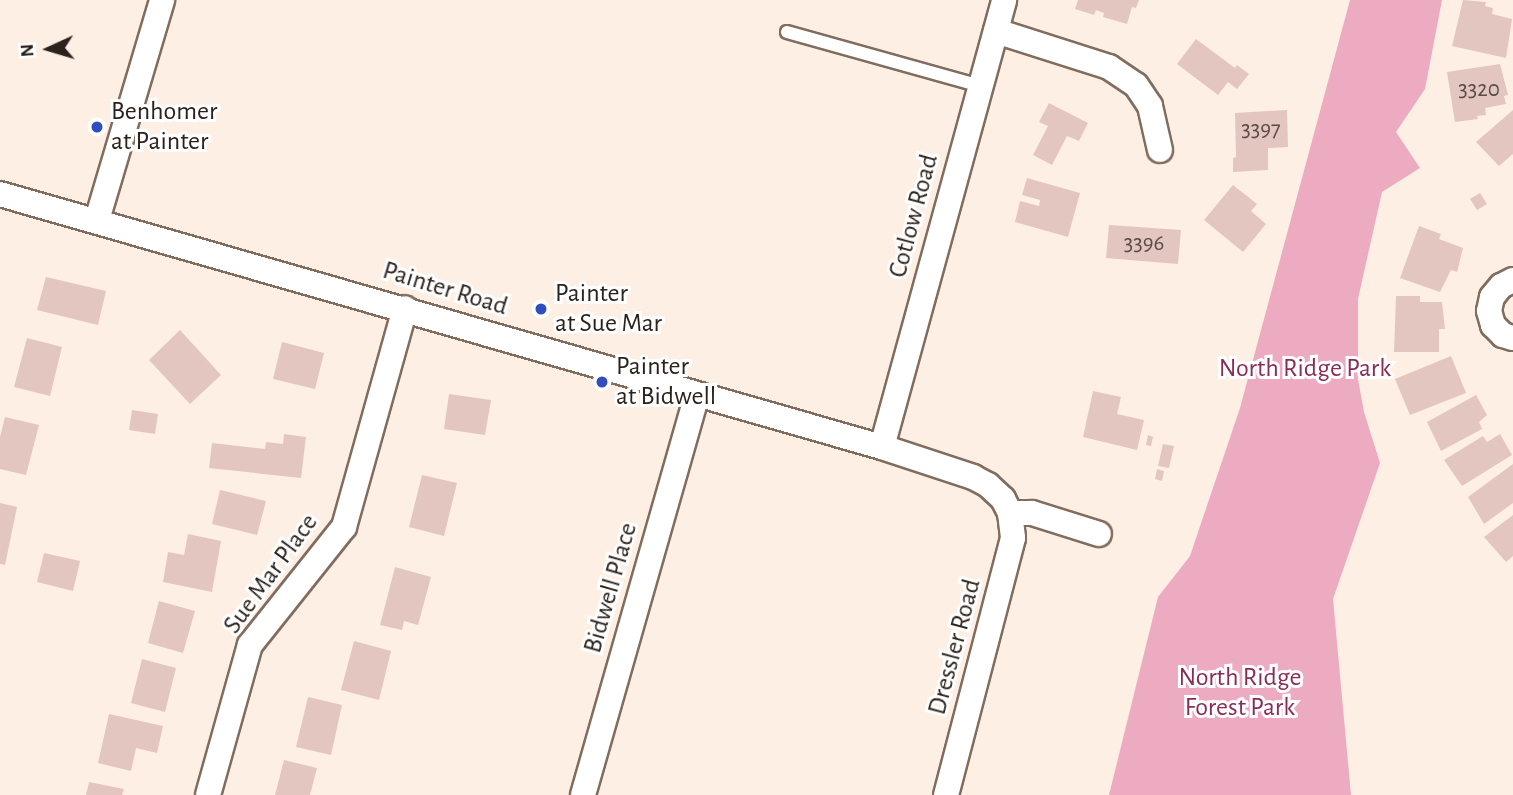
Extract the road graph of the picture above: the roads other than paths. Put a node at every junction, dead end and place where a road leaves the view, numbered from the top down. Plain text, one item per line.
1 (162, 0) edge
2 (1004, 0) edge
3 (996, 31) junction
4 (787, 32) dead end
5 (980, 86) junction
6 (1160, 150) dead end
7 (1, 199) edge
8 (97, 220) junction
9 (1513, 280) edge
10 (405, 308) junction
11 (1513, 338) edge
12 (696, 396) junction
13 (882, 447) junction
14 (1010, 513) junction
15 (1099, 534) dead end
16 (208, 795) edge
17 (583, 795) edge
18 (946, 795) edge

1 - 8 street
2 - 3 street, Cotlow Road
3 - 5 street, Cotlow Road
3 - 6 street
4 - 5 lane
5 - 13 street, Cotlow Road
7 - 8 street, Painter Road
8 - 10 street, Painter Road
9 - 11 street
10 - 12 street, Painter Road
10 - 16 street, Sue Mar Place
12 - 13 street, Painter Road
12 - 17 street, Bidwell Place
13 - 14 street, Painter Road
14 - 15 street
14 - 18 street, Dressler Road

